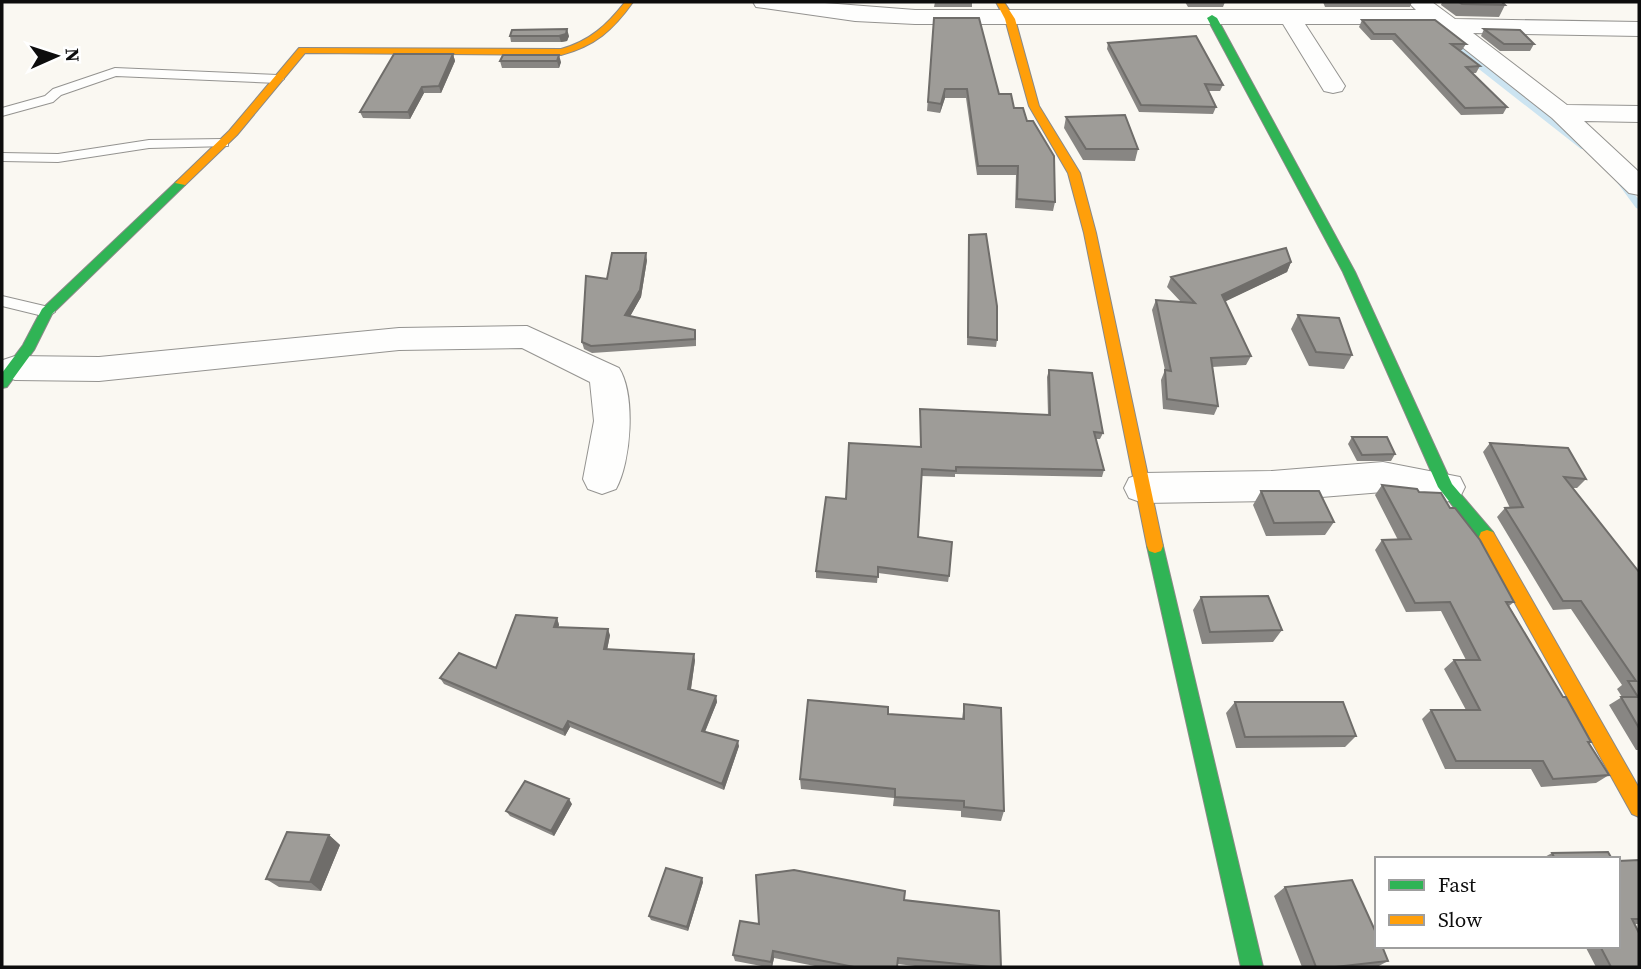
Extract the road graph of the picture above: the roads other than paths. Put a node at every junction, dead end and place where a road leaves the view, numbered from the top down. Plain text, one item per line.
1 (629, 2) edge
2 (764, 2) edge
3 (1419, 2) edge
4 (1005, 10) edge
5 (1290, 17) junction
6 (1212, 18) junction
7 (1444, 22) junction
8 (1639, 30) edge
9 (278, 79) junction
10 (1333, 86) dead end
11 (2, 112) edge
12 (1561, 113) junction
13 (1639, 114) edge
14 (223, 143) junction
15 (2, 157) edge
16 (1639, 187) edge
17 (2, 301) edge
18 (47, 312) junction
19 (8, 375) edge
20 (602, 479) dead end
21 (1446, 487) junction
22 (1143, 488) junction
23 (1639, 807) edge
24 (1252, 967) edge

1 - 9 street
2 - 4 street
3 - 7 street
4 - 6 street
4 - 22 street
5 - 6 street
5 - 7 street
5 - 10 street
6 - 21 street
7 - 8 street
7 - 12 street
9 - 11 lane
9 - 14 street
12 - 13 street
12 - 16 street
14 - 15 lane
14 - 18 street
17 - 18 lane
18 - 19 street
19 - 20 street
21 - 22 street
21 - 23 street
22 - 24 street

